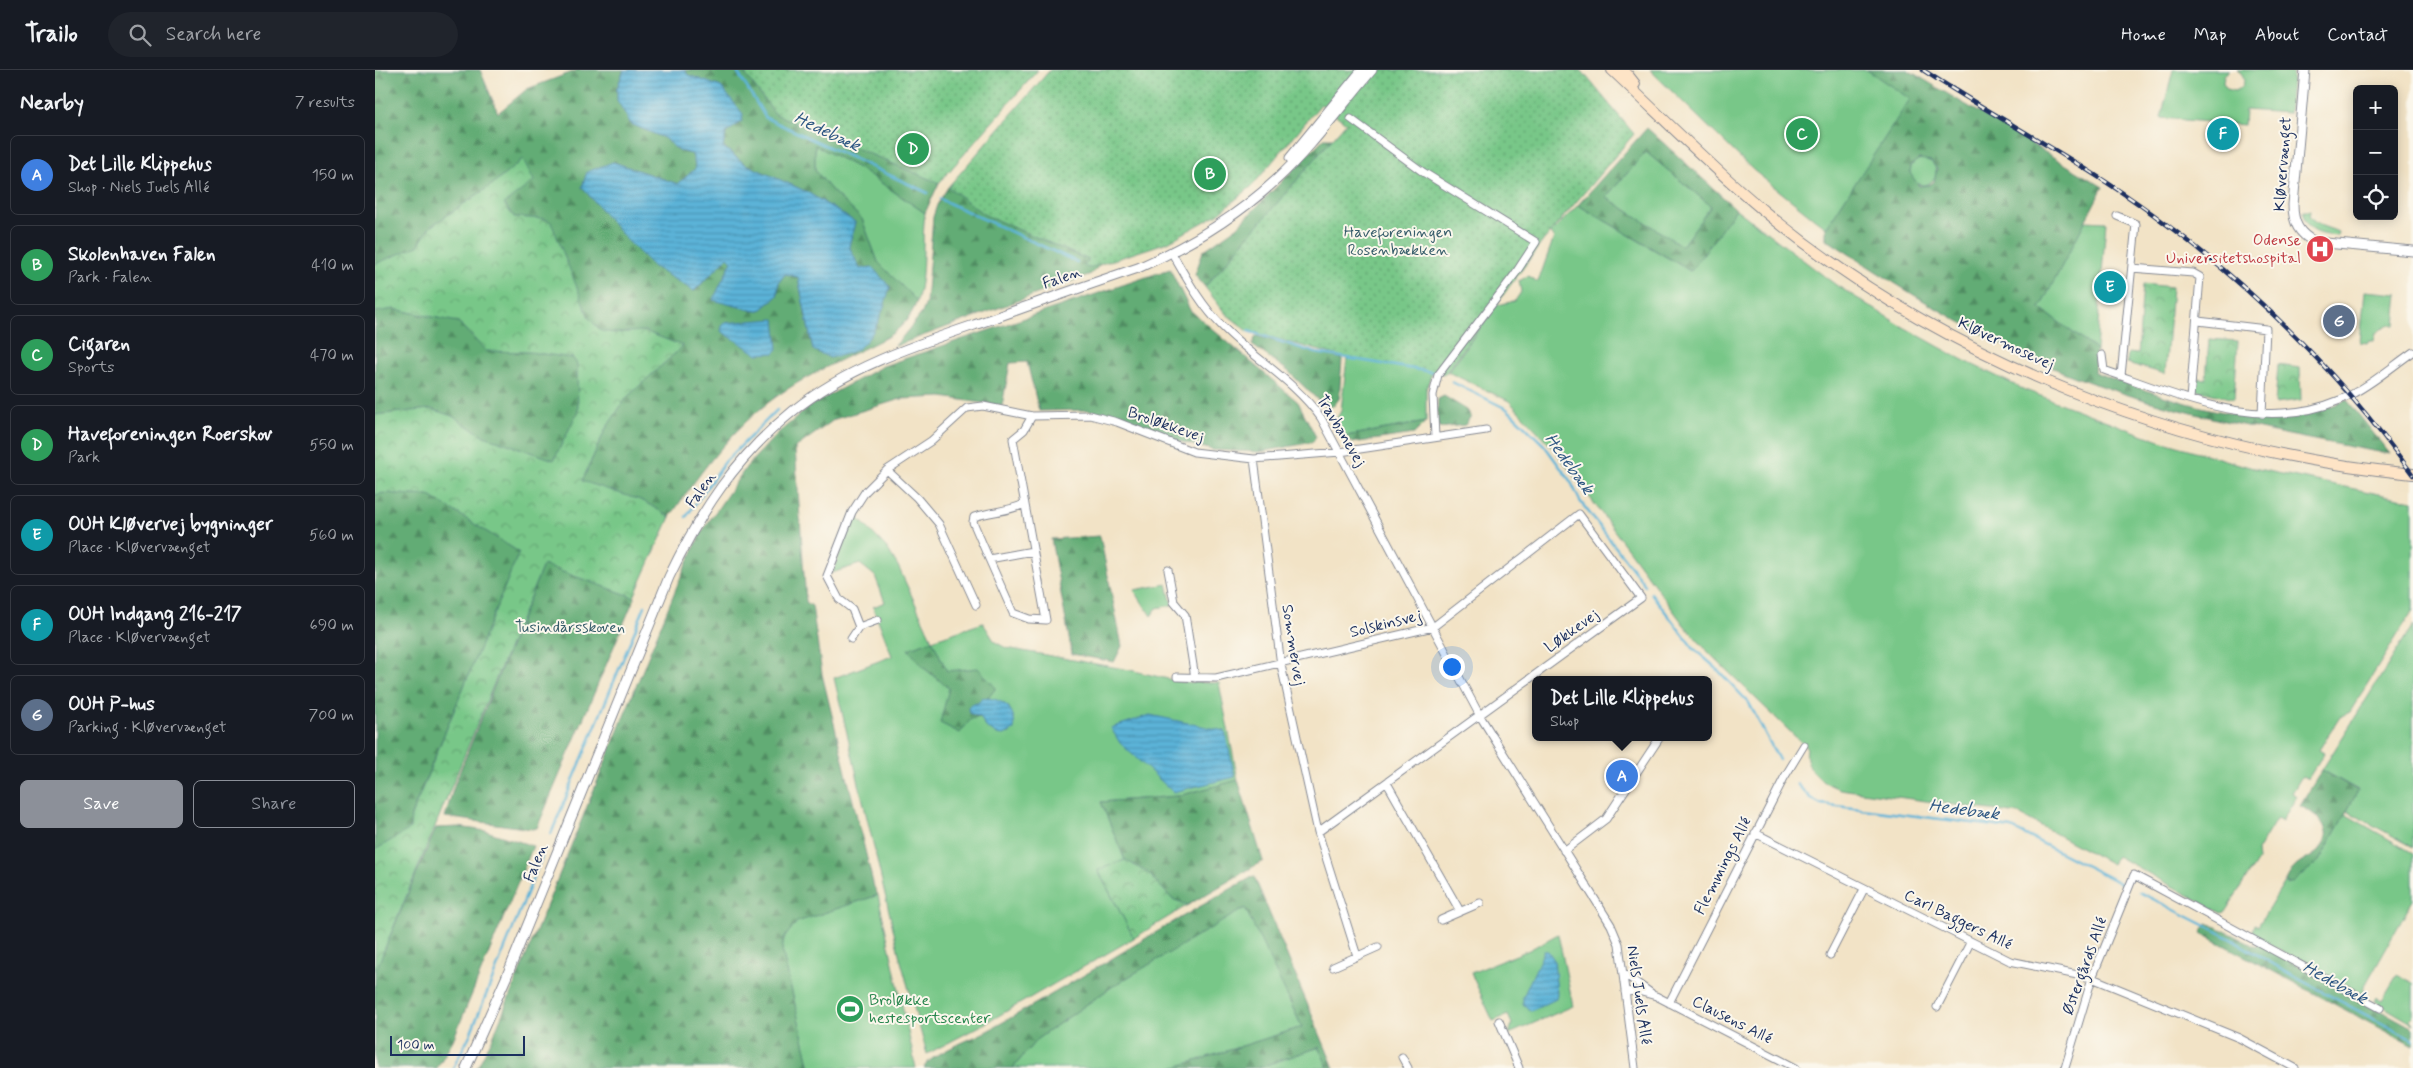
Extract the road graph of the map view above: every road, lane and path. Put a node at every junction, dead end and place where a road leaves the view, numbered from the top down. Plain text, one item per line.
1 (1361, 70) edge
2 (1372, 70) edge
3 (1612, 70) edge
4 (1624, 70) edge
5 (2305, 70) edge
6 (1652, 107) junction
7 (1351, 119) dead end
8 (1246, 203) junction
9 (2117, 216) dead end
10 (2413, 251) edge
11 (1172, 253) junction
12 (2132, 268) junction
13 (2197, 321) junction
14 (2413, 352) edge
15 (2102, 355) dead end
16 (2121, 376) junction
17 (2190, 399) junction
18 (2262, 414) junction
19 (1032, 416) junction
20 (1486, 430) dead end
21 (1435, 438) junction
22 (1340, 452) junction
23 (1254, 459) junction
24 (887, 470) junction
25 (2413, 474) edge
26 (1024, 504) junction
27 (1579, 514) joint
28 (1033, 551) junction
29 (989, 559) junction
30 (1168, 570) dead end
31 (976, 605) dead end
32 (878, 620) dead end
33 (859, 627) junction
34 (1433, 627) junction
35 (851, 639) dead end
36 (1281, 664) junction
37 (1535, 676) edge
38 (1177, 677) dead end
39 (1195, 678) junction
40 (1532, 678) edge
41 (1480, 716) junction
42 (1657, 741) edge
43 (1804, 745) dead end
44 (1387, 783) junction
45 (1318, 832) junction
46 (1755, 833) junction
47 (1564, 851) junction
48 (1864, 889) junction
49 (1480, 903) dead end
50 (1460, 911) junction
51 (1441, 920) dead end
52 (1970, 943) junction
53 (1378, 948) dead end
54 (1830, 955) dead end
55 (1357, 956) junction
56 (1333, 967) dead end
57 (1623, 973) junction
58 (2092, 978) junction
59 (1625, 992) junction
60 (1656, 996) junction
61 (1669, 1003) junction
62 (1937, 1007) dead end
63 (2380, 1008) dead end
64 (1499, 1021) dead end
65 (1403, 1057) dead end
66 (465, 1068) edge
67 (1408, 1068) edge
68 (1519, 1068) edge
69 (1635, 1068) edge
70 (1796, 1068) edge
71 (2065, 1068) edge
72 (2293, 1068) edge

1 - 8 street, Falen
2 - 8 street, Falen
3 - 6 main road, Kløvermosevej
4 - 6 main road, Kløvermosevej
5 - 10 street, Kløvervænget
6 - 25 main road, Kløvermosevej
7 - 21 street
8 - 11 street, Falen
9 - 12 street
11 - 22 street, Travbanevej
11 - 66 street, Falen
12 - 13 street
12 - 16 street
13 - 17 street
13 - 18 street
14 - 18 street
15 - 16 street
16 - 17 street
17 - 18 street
19 - 23 street, Broløkkevej
19 - 24 street, Broløkkevej
19 - 26 street
20 - 21 street, Broløkkevej
21 - 22 street, Broløkkevej
22 - 23 street, Broløkkevej
22 - 34 street, Travbanevej
23 - 36 street, Sommervej
24 - 31 street
24 - 33 street, Broløkkevej
26 - 28 street
26 - 29 street
27 - 34 street, Solskinsvej
27 - 37 street, Løkkevej
28 - 29 street
28 - 29 street
30 - 39 street
32 - 33 street
33 - 35 street
34 - 36 street, Solskinsvej
34 - 41 street, Niels Juels Allé
36 - 39 street, Solskinsvej
36 - 45 street, Sommervej
38 - 39 street, Solskinsvej
40 - 41 street, Løkkevej
41 - 44 street, Løkkevej
41 - 47 street, Niels Juels Allé
42 - 47 street
43 - 46 street, Flemmings Allé
44 - 45 street, Løkkevej
44 - 50 street
45 - 55 street
46 - 48 street, Carl Baggers Allé
46 - 61 street, Flemmings Allé
47 - 57 street, Niels Juels Allé
48 - 52 street, Carl Baggers Allé
48 - 54 street
49 - 50 street
50 - 51 street
52 - 58 street, Carl Baggers Allé
52 - 62 street
53 - 55 street
55 - 56 street
57 - 59 street, Niels Juels Allé
57 - 60 street, Clausens Allé
58 - 63 street, Østergårds Allé
58 - 71 street, Østergårds Allé
58 - 72 street, Carl Baggers Allé
59 - 60 street, Clausens Allé
59 - 69 street, Niels Juels Allé
60 - 61 street, Clausens Allé
61 - 70 street, Clausens Allé
64 - 68 street
65 - 67 street

